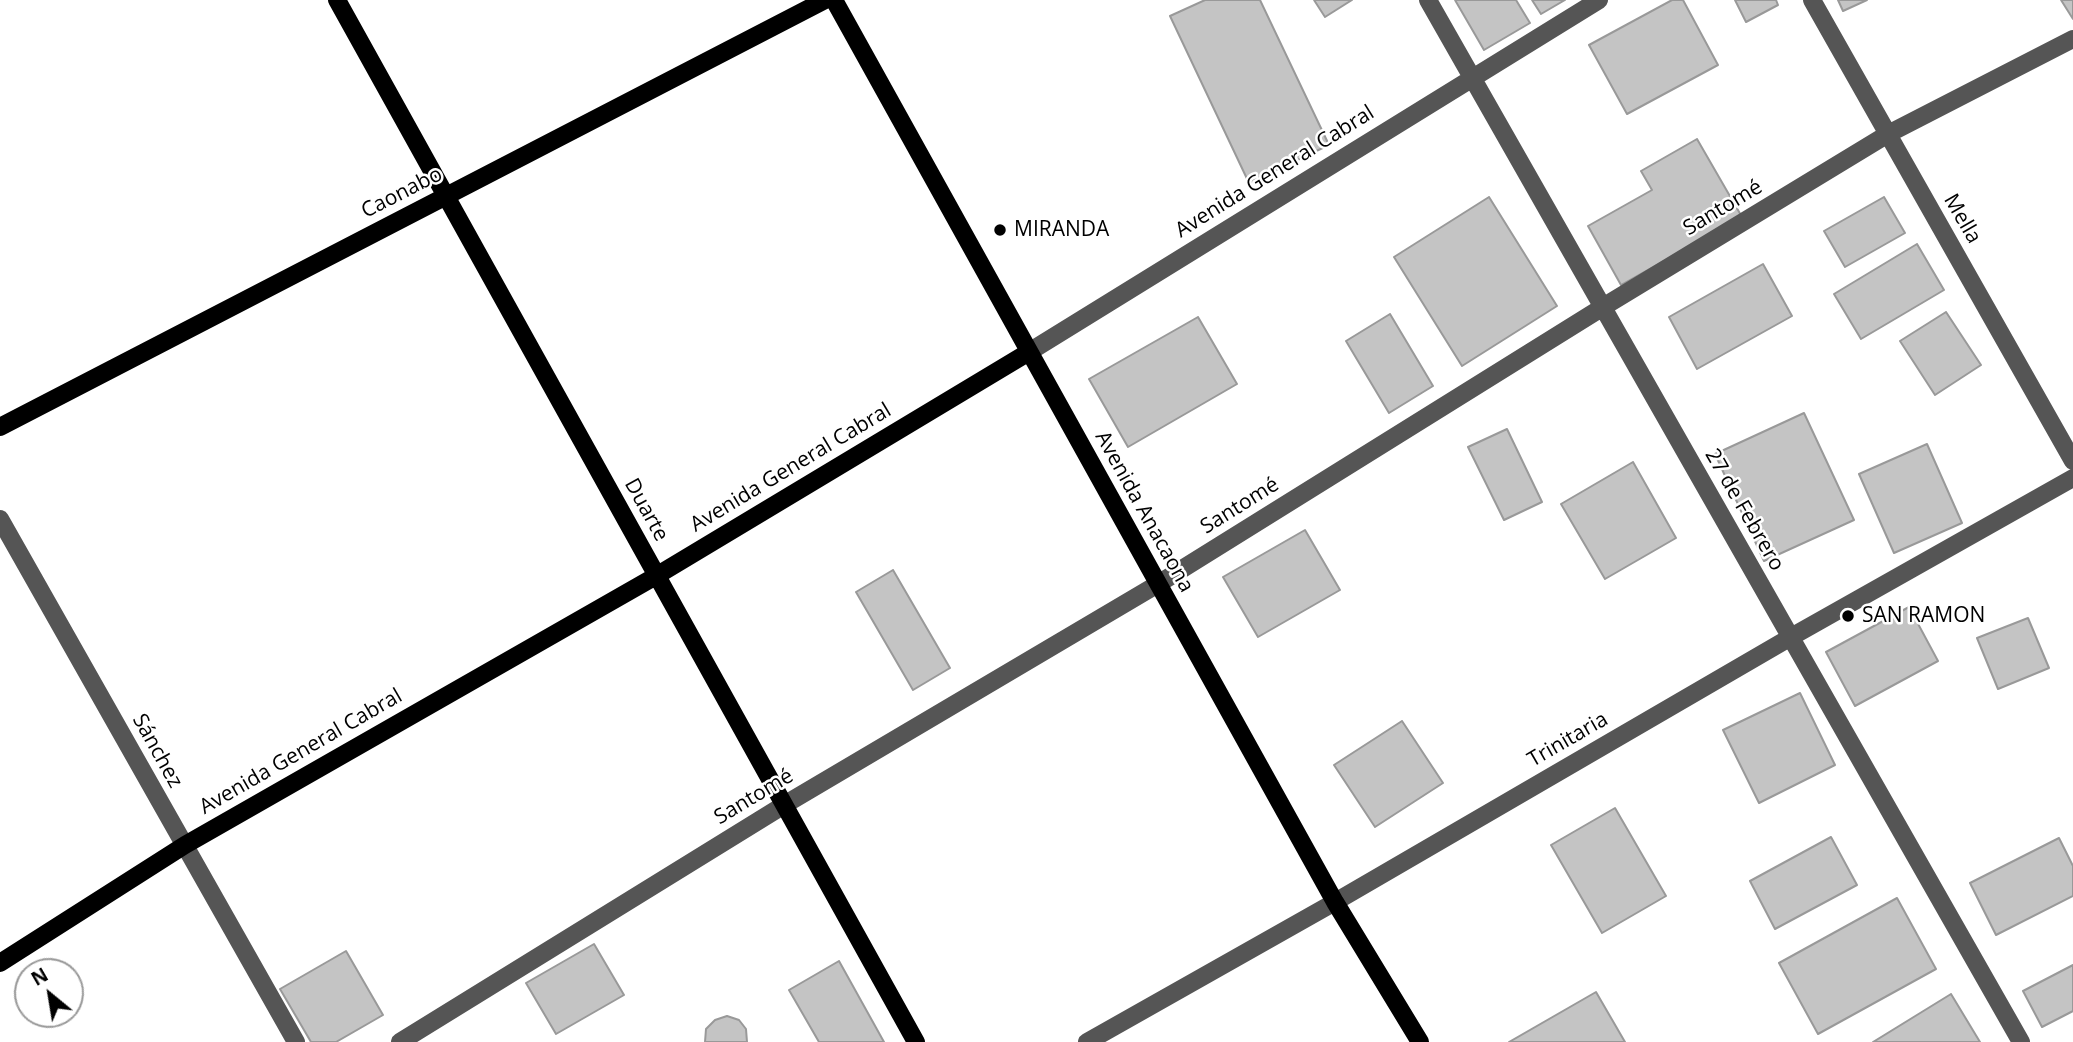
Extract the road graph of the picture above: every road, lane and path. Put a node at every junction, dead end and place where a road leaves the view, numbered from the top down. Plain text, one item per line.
1 (337, 0) edge
2 (825, 0) edge
3 (834, 0) edge
4 (1428, 0) edge
5 (1599, 0) edge
6 (1812, 0) edge
7 (2073, 39) edge
8 (1472, 77) junction
9 (1888, 134) junction
10 (445, 197) junction
11 (1603, 307) junction
12 (1029, 352) junction
13 (0, 427) edge
14 (2073, 461) edge
15 (2073, 478) edge
16 (0, 519) edge
17 (656, 576) junction
18 (1158, 584) junction
19 (1791, 637) junction
20 (784, 805) junction
21 (185, 845) junction
22 (1335, 902) junction
23 (0, 963) edge
24 (296, 1042) edge
25 (400, 1042) edge
26 (916, 1042) edge
27 (1087, 1042) edge
28 (1420, 1042) edge
29 (2021, 1042) edge

1 - 10 main road, Duarte
2 - 10 main road, Caonabo
3 - 12 main road, Avenida Anacaona
4 - 8 street, 27 de Febrero
5 - 8 street, Avenida General Cabral
6 - 9 street, Mella
7 - 9 street, Santomé
8 - 11 street, 27 de Febrero
8 - 12 street, Avenida General Cabral
9 - 11 street, Santomé
9 - 14 street, Mella
10 - 13 main road, Caonabo
10 - 17 main road, Duarte
11 - 18 street, Santomé
11 - 19 street, 27 de Febrero
12 - 17 main road, Avenida General Cabral
12 - 18 main road, Avenida Anacaona
15 - 19 street, Trinitaria
16 - 21 street, Sánchez
17 - 20 main road, Duarte
17 - 21 main road, Avenida General Cabral
18 - 20 street, Santomé
18 - 22 main road, Avenida Anacaona
19 - 22 street, Trinitaria
19 - 29 street, 27 de Febrero
20 - 25 street, Santomé
20 - 26 main road, Duarte
21 - 23 main road, Avenida General Cabral
21 - 24 street, Sánchez
22 - 27 street, Trinitaria
22 - 28 main road, Avenida Anacaona

